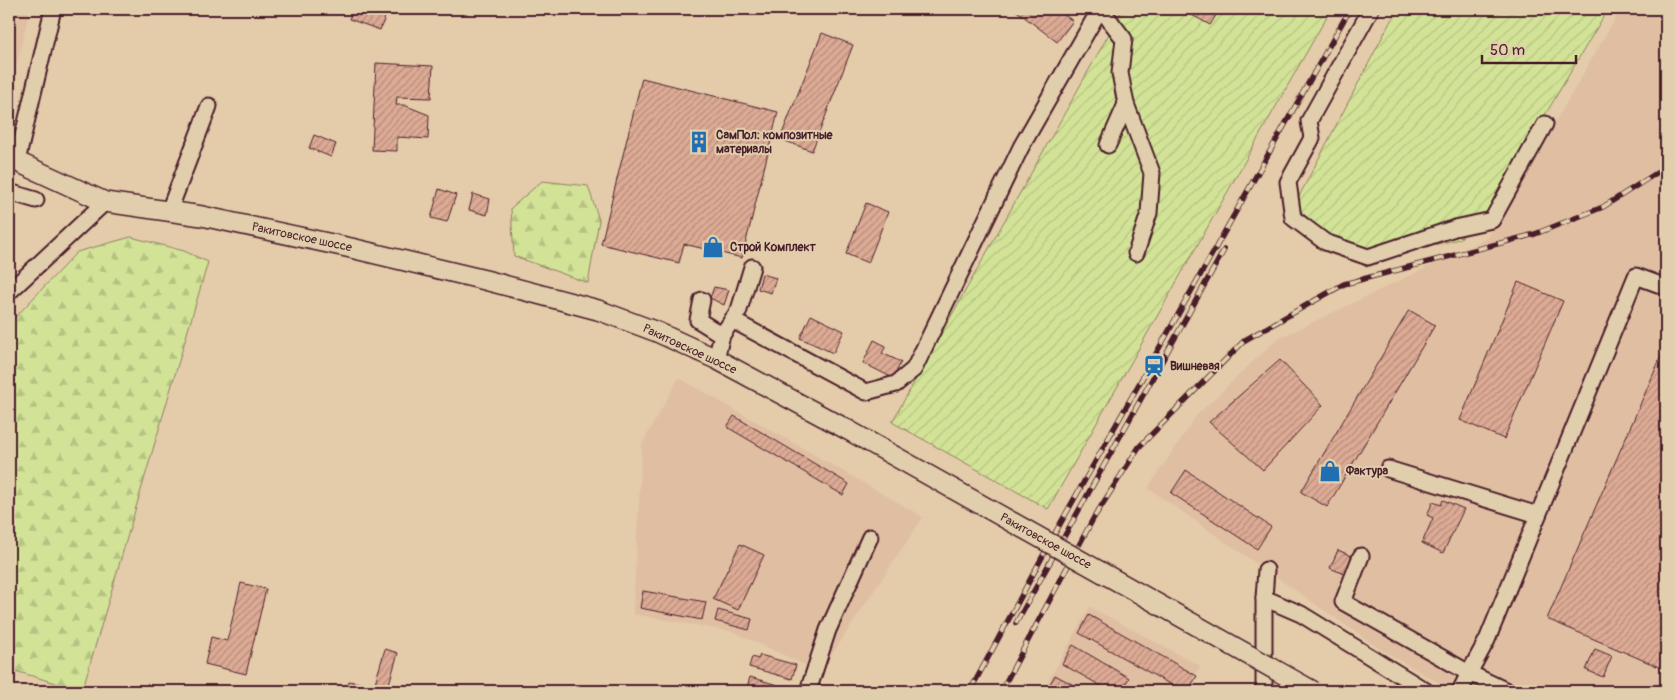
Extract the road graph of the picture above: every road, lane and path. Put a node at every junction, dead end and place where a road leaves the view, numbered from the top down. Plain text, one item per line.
1 (53, 9) edge
2 (1101, 9) edge
3 (1371, 9) edge
4 (1126, 104) junction
5 (209, 106) dead end
6 (1544, 124) dead end
7 (1108, 145) dead end
8 (13, 160) edge
9 (9, 192) edge
10 (36, 200) dead end
11 (105, 202) junction
12 (169, 211) junction
13 (1136, 253) dead end
14 (752, 267) dead end
15 (1666, 287) edge
16 (9, 292) edge
17 (702, 300) dead end
18 (732, 320) junction
19 (722, 335) junction
20 (716, 359) junction
21 (1388, 469) dead end
22 (1538, 516) junction
23 (870, 537) dead end
24 (1361, 556) dead end
25 (1266, 570) dead end
26 (1264, 598) junction
27 (1469, 674) junction
28 (808, 691) edge
29 (1264, 691) edge
30 (1313, 691) edge
31 (1426, 691) edge
32 (1460, 691) edge
33 (1507, 691) edge

1 - 8 street
2 - 4 street
2 - 18 street
3 - 6 street
4 - 7 street
4 - 13 street
5 - 12 street
8 - 11 main road, Ракитовское шоссе
9 - 10 street
11 - 12 main road, Ракитовское шоссе
11 - 16 street
12 - 20 main road, Ракитовское шоссе
14 - 18 street
15 - 22 street
17 - 19 street
18 - 19 street
19 - 20 street
20 - 30 main road, Ракитовское шоссе, bridge
21 - 22 street
22 - 27 street
23 - 28 street
24 - 27 street
25 - 26 street
26 - 29 street
26 - 31 street
27 - 32 street
27 - 33 street

